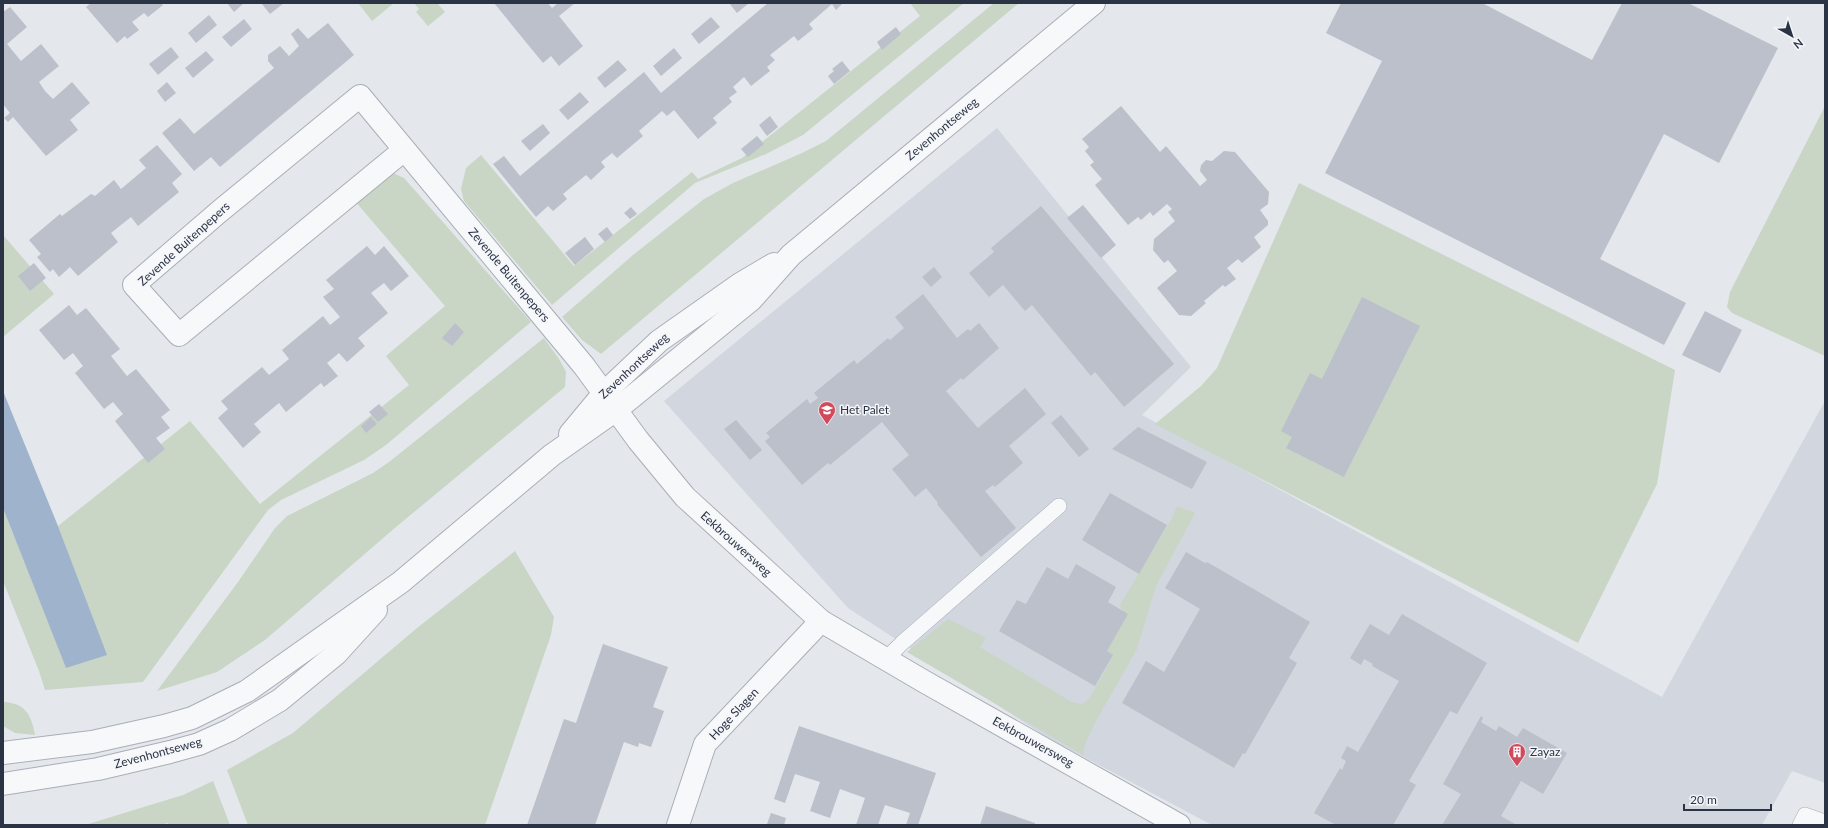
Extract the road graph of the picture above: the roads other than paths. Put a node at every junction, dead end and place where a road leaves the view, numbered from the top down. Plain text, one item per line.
1 (1094, 3) edge
2 (404, 150) junction
3 (610, 402) junction
4 (1059, 506) dead end
5 (401, 582) junction
6 (821, 621) junction
7 (886, 659) junction
8 (3, 753) edge
9 (3, 784) edge
10 (1825, 822) edge
11 (678, 825) edge
12 (1179, 825) edge
13 (1800, 825) edge

1 - 3 street, Zevenhontseweg
2 - 2 street, Zevende Buitenpepers
2 - 3 street, Zevende Buitenpepers
3 - 5 street, Zevenhontseweg
3 - 6 street, Eekbrouwersweg
4 - 7 lane
5 - 8 street, Zevenhontseweg
5 - 9 street, Zevenhontseweg
6 - 7 street, Eekbrouwersweg
6 - 11 street, Hoge Slagen
7 - 12 street, Eekbrouwersweg
10 - 13 lane

